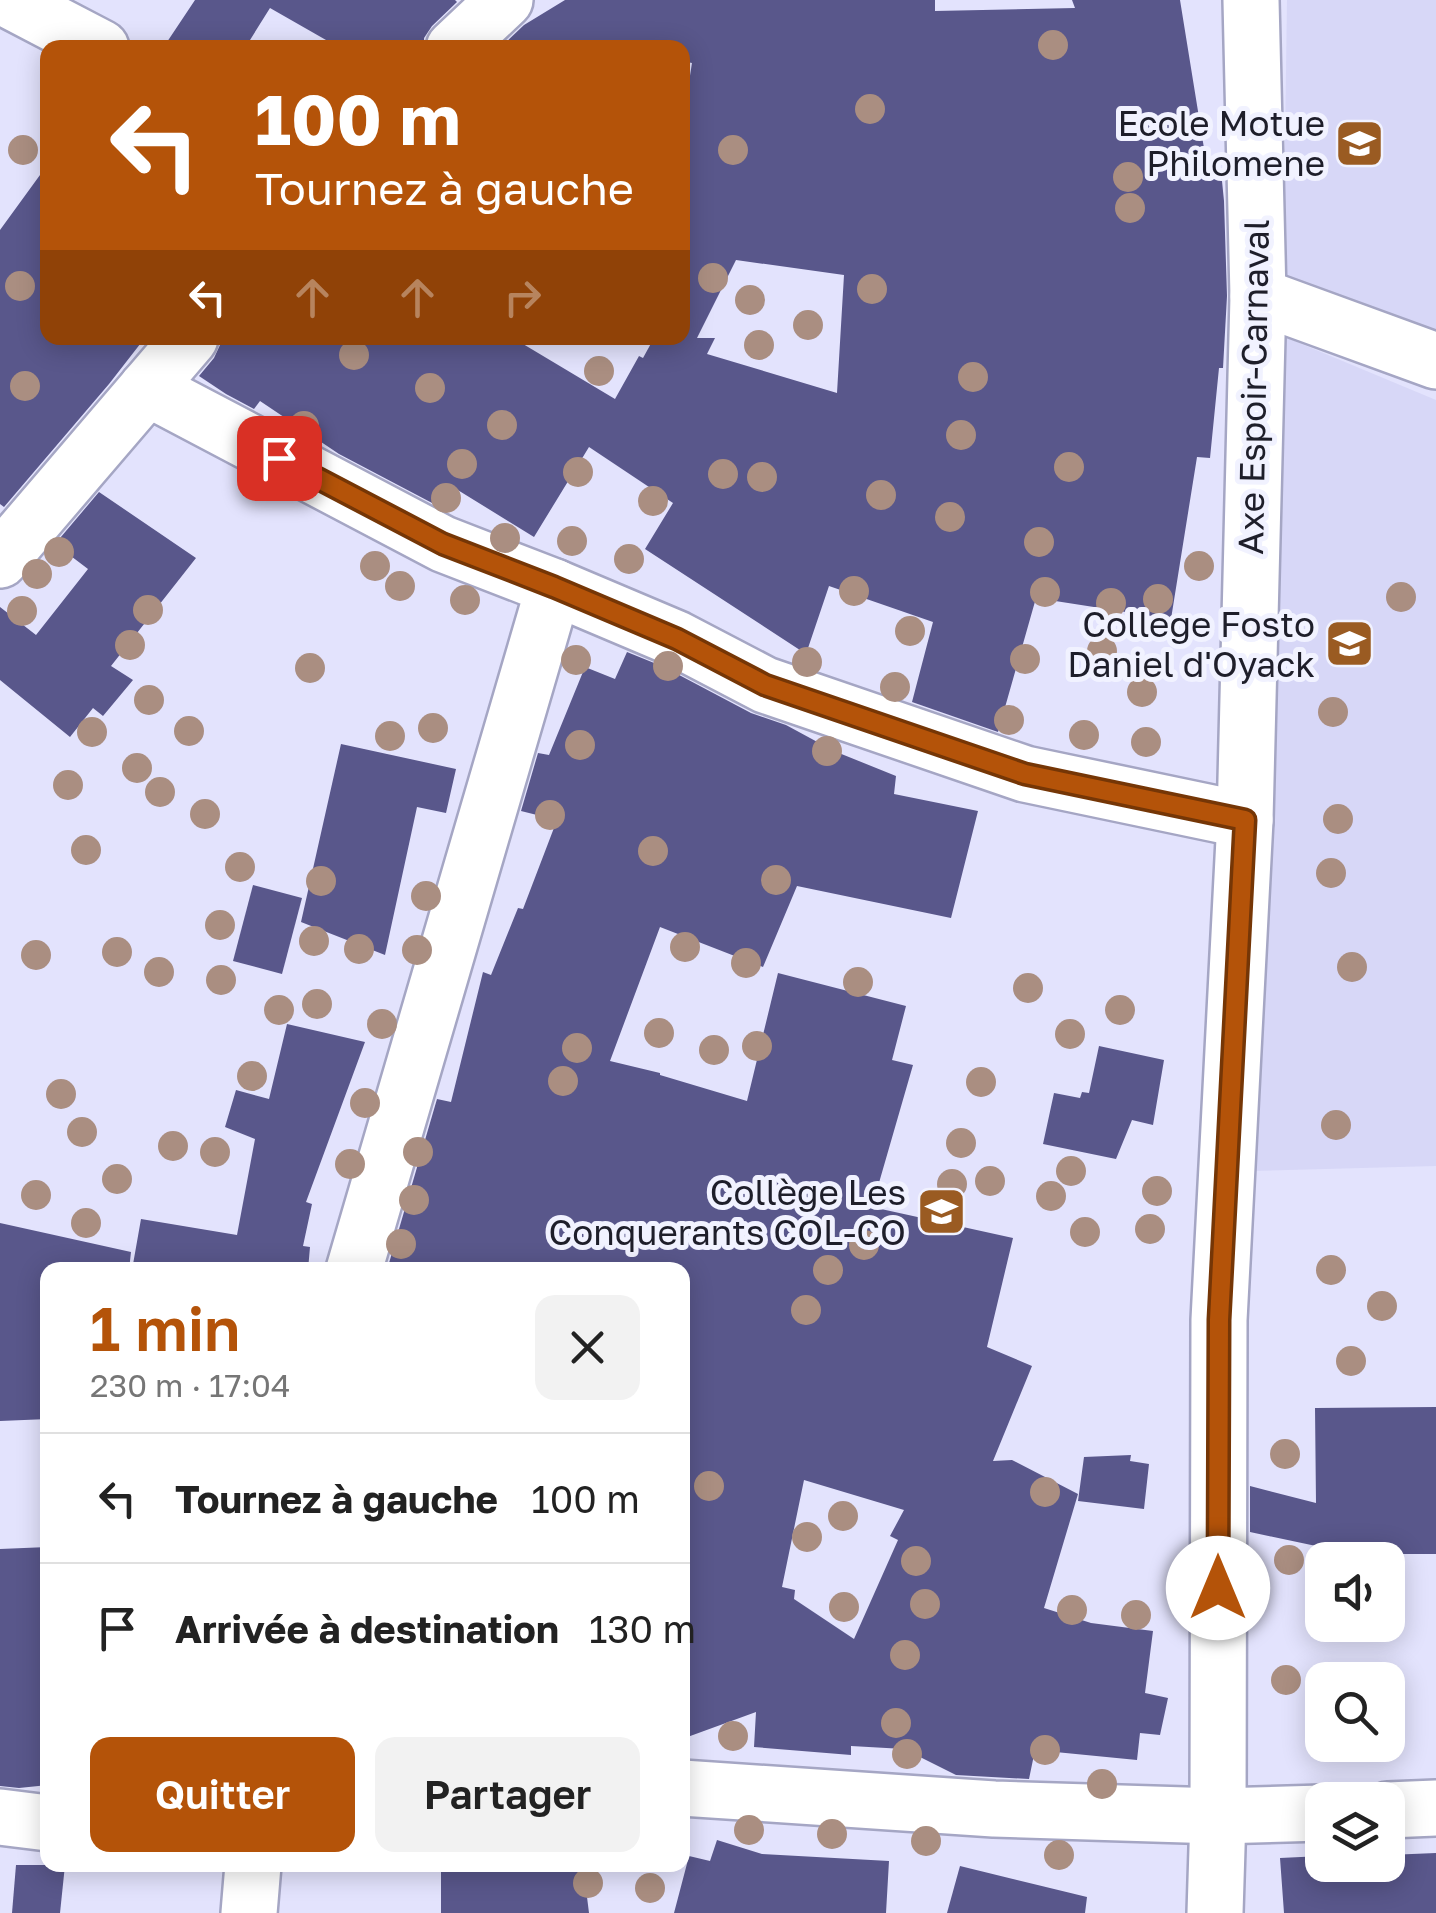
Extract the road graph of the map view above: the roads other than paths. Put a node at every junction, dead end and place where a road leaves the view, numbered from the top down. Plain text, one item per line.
1 (9, 0) edge
2 (504, 0) edge
3 (1251, 0) edge
4 (86, 40) edge
5 (462, 40) edge
6 (1258, 296) junction
7 (184, 345) edge
8 (1436, 361) edge
9 (147, 388) junction
10 (0, 560) edge
11 (554, 587) junction
12 (1245, 820) junction
13 (356, 1262) edge
14 (690, 1789) edge
15 (1436, 1808) edge
16 (1405, 1809) edge
17 (1305, 1813) edge
18 (1218, 1816) junction
19 (0, 1817) edge
20 (40, 1823) edge
21 (252, 1872) edge
22 (249, 1913) edge
23 (1214, 1913) edge

1 - 4 street
2 - 5 street
3 - 6 street, Axe Espoir-Carnaval
6 - 8 street
6 - 12 street, Axe Espoir-Carnaval
7 - 9 street
9 - 10 street
9 - 11 street
11 - 12 street
11 - 13 street
12 - 18 street, Axe Espoir-Carnaval
14 - 18 street
15 - 16 street
17 - 18 street
18 - 23 street, Axe Espoir-Carnaval
19 - 20 street
21 - 22 street

